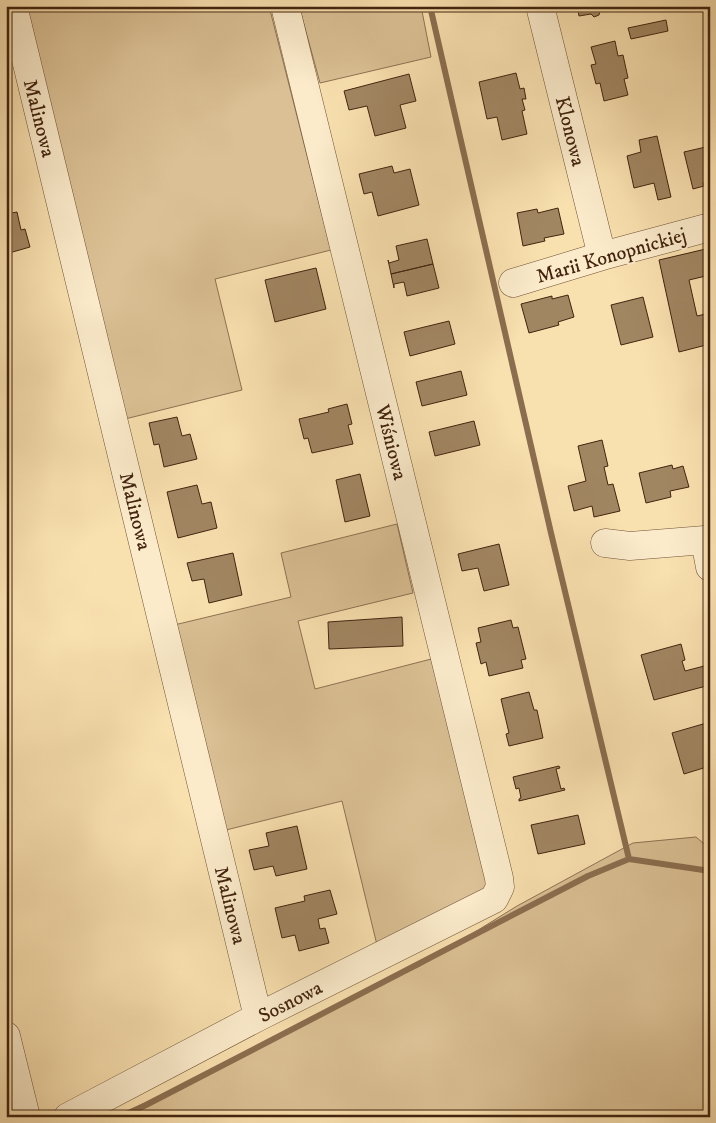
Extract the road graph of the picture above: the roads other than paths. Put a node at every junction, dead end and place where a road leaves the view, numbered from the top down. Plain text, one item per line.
1 (13, 6) edge
2 (285, 6) edge
3 (540, 6) edge
4 (710, 227) edge
5 (602, 256) junction
6 (513, 283) dead end
7 (707, 539) edge
8 (605, 543) dead end
9 (710, 567) edge
10 (499, 878) joint
11 (258, 1017) junction
12 (6, 1036) edge
13 (26, 1117) edge
14 (68, 1117) edge

1 - 11 street, Malinowa
2 - 10 street, Wiśniowa
3 - 5 street, Klonowa
4 - 5 street, Marii Konopnickiej
5 - 6 street, Marii Konopnickiej
7 - 8 street
7 - 9 street
10 - 11 street, Sosnowa
11 - 14 street, Sosnowa
12 - 13 street

